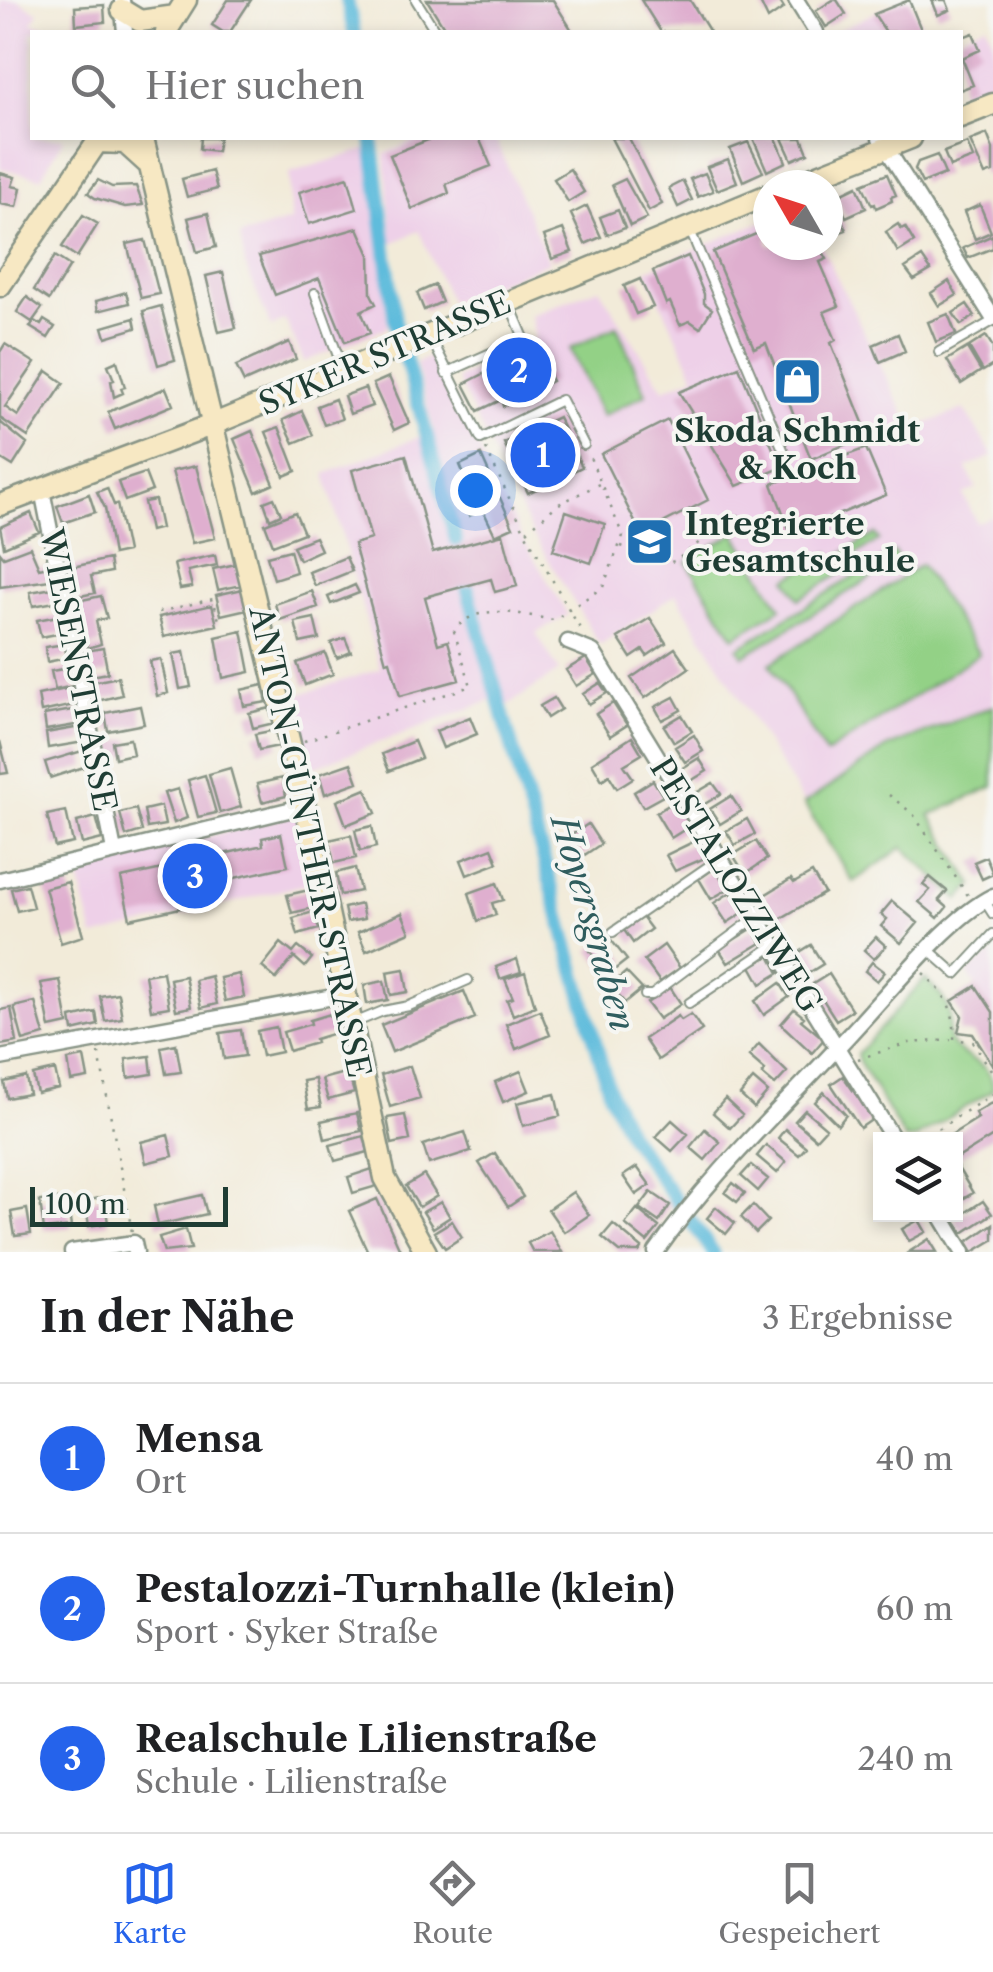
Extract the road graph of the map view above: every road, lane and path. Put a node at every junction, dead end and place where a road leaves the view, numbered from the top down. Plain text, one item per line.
1 (418, 0) edge
2 (796, 0) edge
3 (122, 5) edge
4 (176, 16) edge
5 (124, 30) edge
6 (435, 30) edge
7 (815, 30) edge
8 (993, 104) edge
9 (963, 116) edge
10 (98, 140) edge
11 (144, 140) edge
12 (884, 143) edge
13 (151, 167) junction
14 (826, 170) edge
15 (753, 202) edge
16 (689, 228) junction
17 (0, 286) edge
18 (315, 294) dead end
19 (508, 301) junction
20 (993, 319) edge
21 (423, 337) junction
22 (939, 352) dead end
23 (343, 370) junction
24 (446, 374) junction
25 (214, 424) junction
26 (481, 439) junction
27 (584, 445) joint
28 (786, 454) dead end
29 (601, 483) junction
30 (42, 490) junction
31 (0, 504) edge
32 (524, 532) junction
33 (620, 545) junction
34 (759, 546) dead end
35 (570, 609) junction
36 (159, 612) dead end
37 (219, 620) dead end
38 (568, 642) dead end
39 (593, 652) junction
40 (291, 746) junction
41 (888, 796) dead end
42 (305, 806) junction
43 (114, 850) junction
44 (719, 859) junction
45 (0, 880) edge
46 (984, 901) edge
47 (993, 914) edge
48 (756, 918) junction
49 (613, 932) dead end
50 (993, 934) edge
51 (773, 946) junction
52 (929, 950) junction
53 (914, 966) junction
54 (468, 980) dead end
55 (645, 994) dead end
56 (344, 995) junction
57 (689, 1002) dead end
58 (350, 1024) junction
59 (965, 1033) dead end
60 (954, 1040) junction
61 (964, 1041) junction
62 (97, 1042) junction
63 (842, 1054) junction
64 (0, 1058) edge
65 (993, 1073) edge
66 (993, 1094) edge
67 (889, 1132) edge
68 (934, 1132) edge
69 (945, 1222) edge
70 (135, 1247) edge
71 (72, 1252) edge
72 (426, 1252) edge
73 (656, 1252) edge
74 (963, 1252) edge

1 - 6 lane
2 - 7 street
3 - 4 main road
3 - 5 street
8 - 9 main road
10 - 13 main road
10 - 17 main road
11 - 13 main road, ANTON-GÜNTHER-STRASSE
12 - 14 main road
12 - 20 street
13 - 25 main road, ANTON-GÜNTHER-STRASSE
15 - 16 main road, SYKER STRASSE
16 - 19 main road, SYKER STRASSE
16 - 28 lane
18 - 23 lane
19 - 21 main road, SYKER STRASSE
19 - 24 lane
20 - 22 lane
21 - 23 main road, SYKER STRASSE
21 - 24 lane
23 - 25 main road, SYKER STRASSE
24 - 26 lane
25 - 30 main road, SYKER STRASSE
25 - 40 main road, ANTON-GÜNTHER-STRASSE
26 - 27 lane
26 - 32 path
27 - 29 path
29 - 32 path
29 - 33 path
30 - 31 main road, SYKER STRASSE
30 - 43 street, WIESENSTRASSE
32 - 35 path
33 - 34 path
33 - 35 path
35 - 39 path
35 - 40 path
36 - 37 path
38 - 39 street
39 - 44 street, PESTALOZZIWEG
40 - 42 main road, ANTON-GÜNTHER-STRASSE
41 - 46 path
42 - 43 street
42 - 56 main road, ANTON-GÜNTHER-STRASSE
43 - 45 street
44 - 48 street, PESTALOZZIWEG
44 - 49 lane
46 - 47 lane
46 - 52 street
48 - 51 street, PESTALOZZIWEG
48 - 55 lane
50 - 52 lane
51 - 57 lane
51 - 63 street, PESTALOZZIWEG
52 - 53 street
53 - 60 path
53 - 63 street
54 - 58 lane
56 - 58 main road, ANTON-GÜNTHER-STRASSE
56 - 62 street
58 - 72 main road, ANTON-GÜNTHER-STRASSE
59 - 61 path
60 - 61 path
60 - 63 path
61 - 65 path
62 - 64 street
62 - 70 path
63 - 67 street, PESTALOZZIWEG
63 - 73 street
66 - 68 path
69 - 74 street
70 - 71 street

